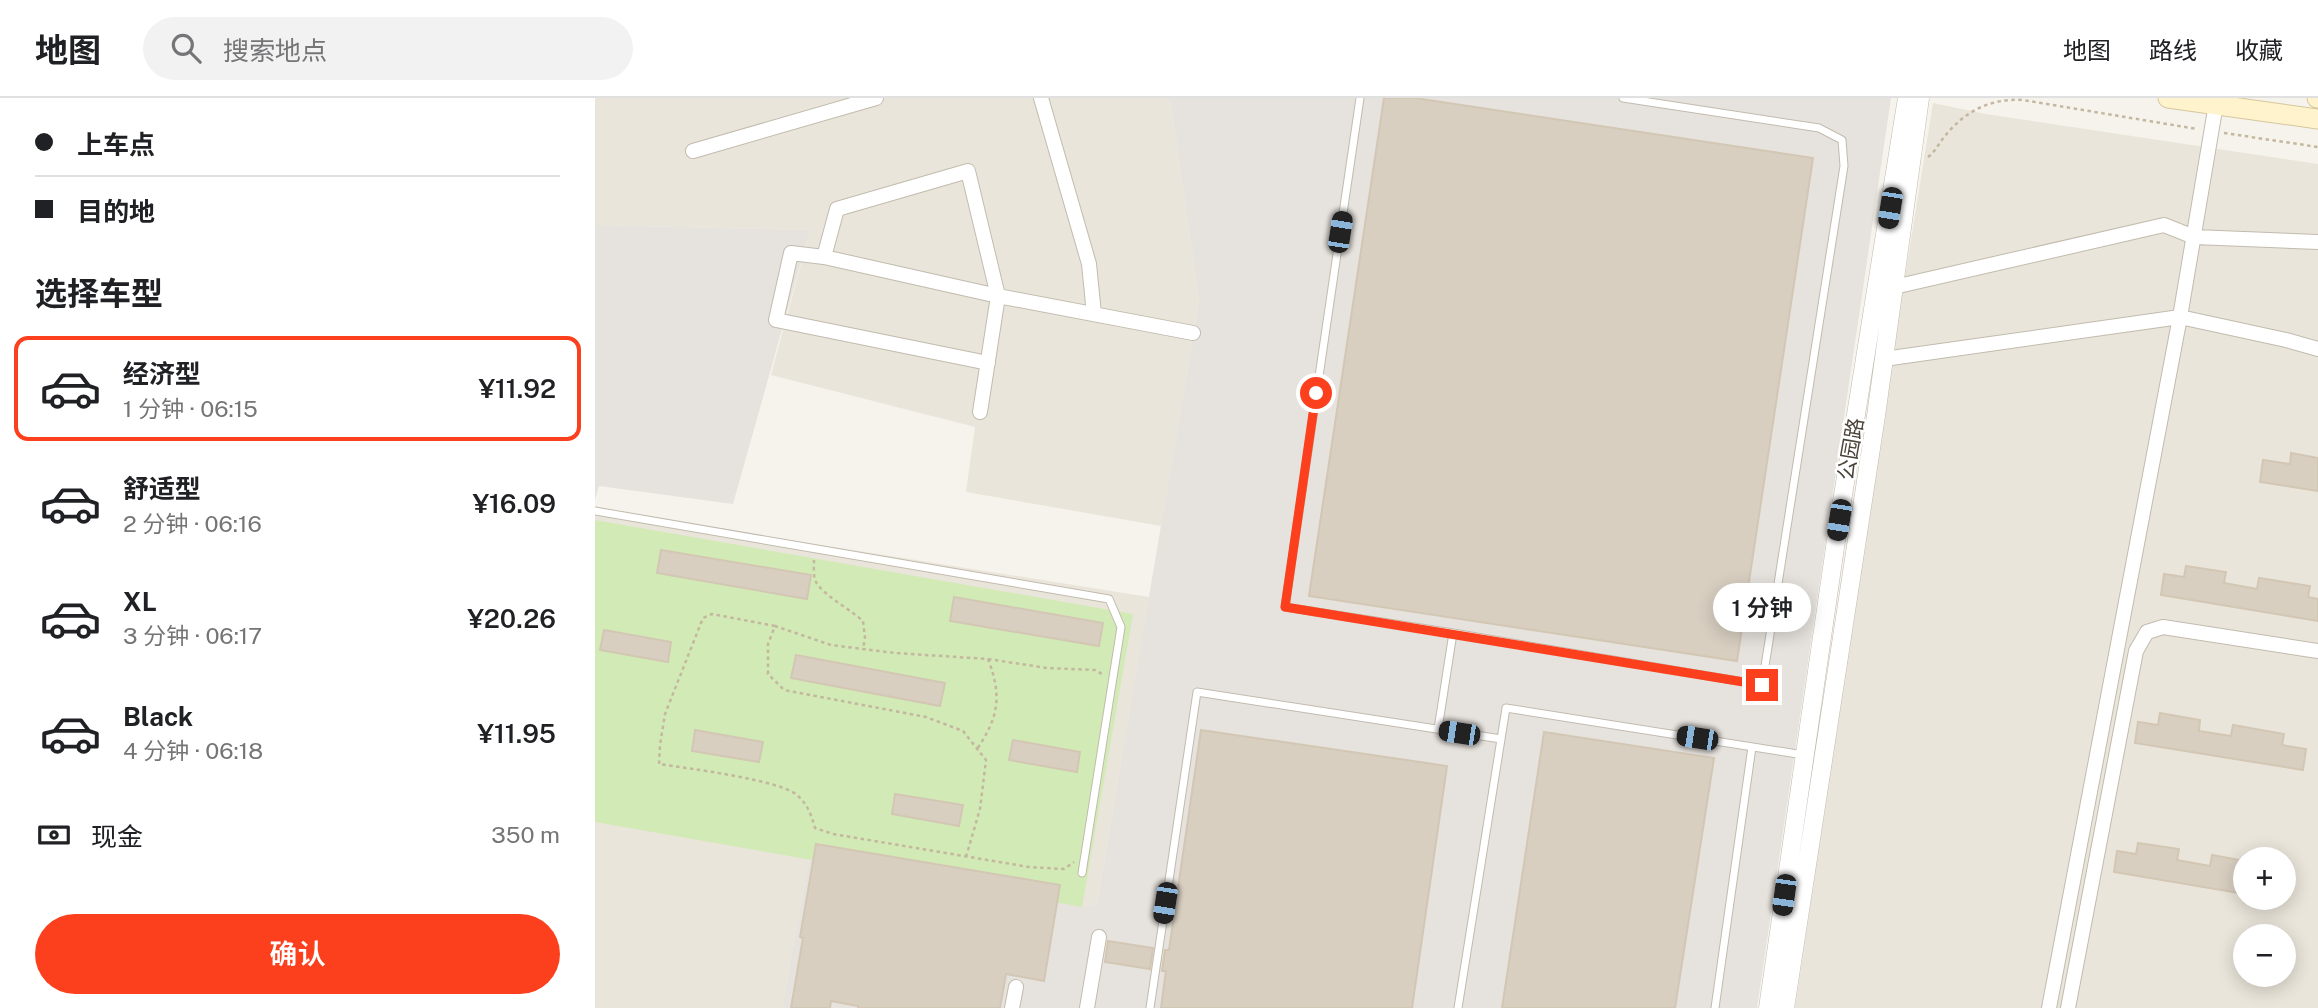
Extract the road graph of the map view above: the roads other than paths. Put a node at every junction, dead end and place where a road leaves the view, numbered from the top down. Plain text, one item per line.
1 (876, 98) edge
2 (1041, 98) edge
3 (1360, 98) edge
4 (1623, 98) edge
5 (1907, 98) edge
6 (1920, 98) edge
7 (2168, 98) edge
8 (2216, 101) edge
9 (2318, 119) edge
10 (693, 151) dead end
11 (2194, 237) junction
12 (2318, 242) edge
13 (824, 257) junction
14 (1894, 287) junction
15 (999, 296) junction
16 (1094, 314) junction
17 (2180, 317) junction
18 (1193, 333) dead end
19 (2318, 349) edge
20 (1884, 359) junction
21 (988, 363) junction
22 (980, 412) dead end
23 (595, 511) edge
24 (1453, 633) junction
25 (2318, 652) edge
26 (1438, 729) junction
27 (1501, 739) junction
28 (1752, 747) junction
29 (1804, 755) junction
30 (1082, 873) dead end
31 (1099, 937) dead end
32 (1016, 987) dead end
33 (1012, 1008) edge
34 (1087, 1008) edge
35 (1150, 1008) edge
36 (1458, 1008) edge
37 (1714, 1008) edge
38 (1768, 1008) edge
39 (1785, 1008) edge
40 (2049, 1008) edge
41 (2068, 1008) edge

1 - 10 street
2 - 16 street
3 - 24 lane
4 - 24 lane
5 - 29 street, 公园路
6 - 14 street
7 - 8 main road
8 - 9 main road
8 - 11 street
11 - 12 street
11 - 14 street
11 - 17 street
13 - 15 street
13 - 15 street
13 - 21 street
14 - 20 street
15 - 16 street
15 - 21 street
16 - 18 street
17 - 19 street
17 - 20 street
17 - 40 street
20 - 39 street
21 - 22 street
23 - 30 lane
24 - 26 lane
25 - 41 street
26 - 27 lane
26 - 35 lane
27 - 28 lane
27 - 36 lane
28 - 29 lane
28 - 37 lane
29 - 38 street, 公园路
31 - 34 street
32 - 33 street

